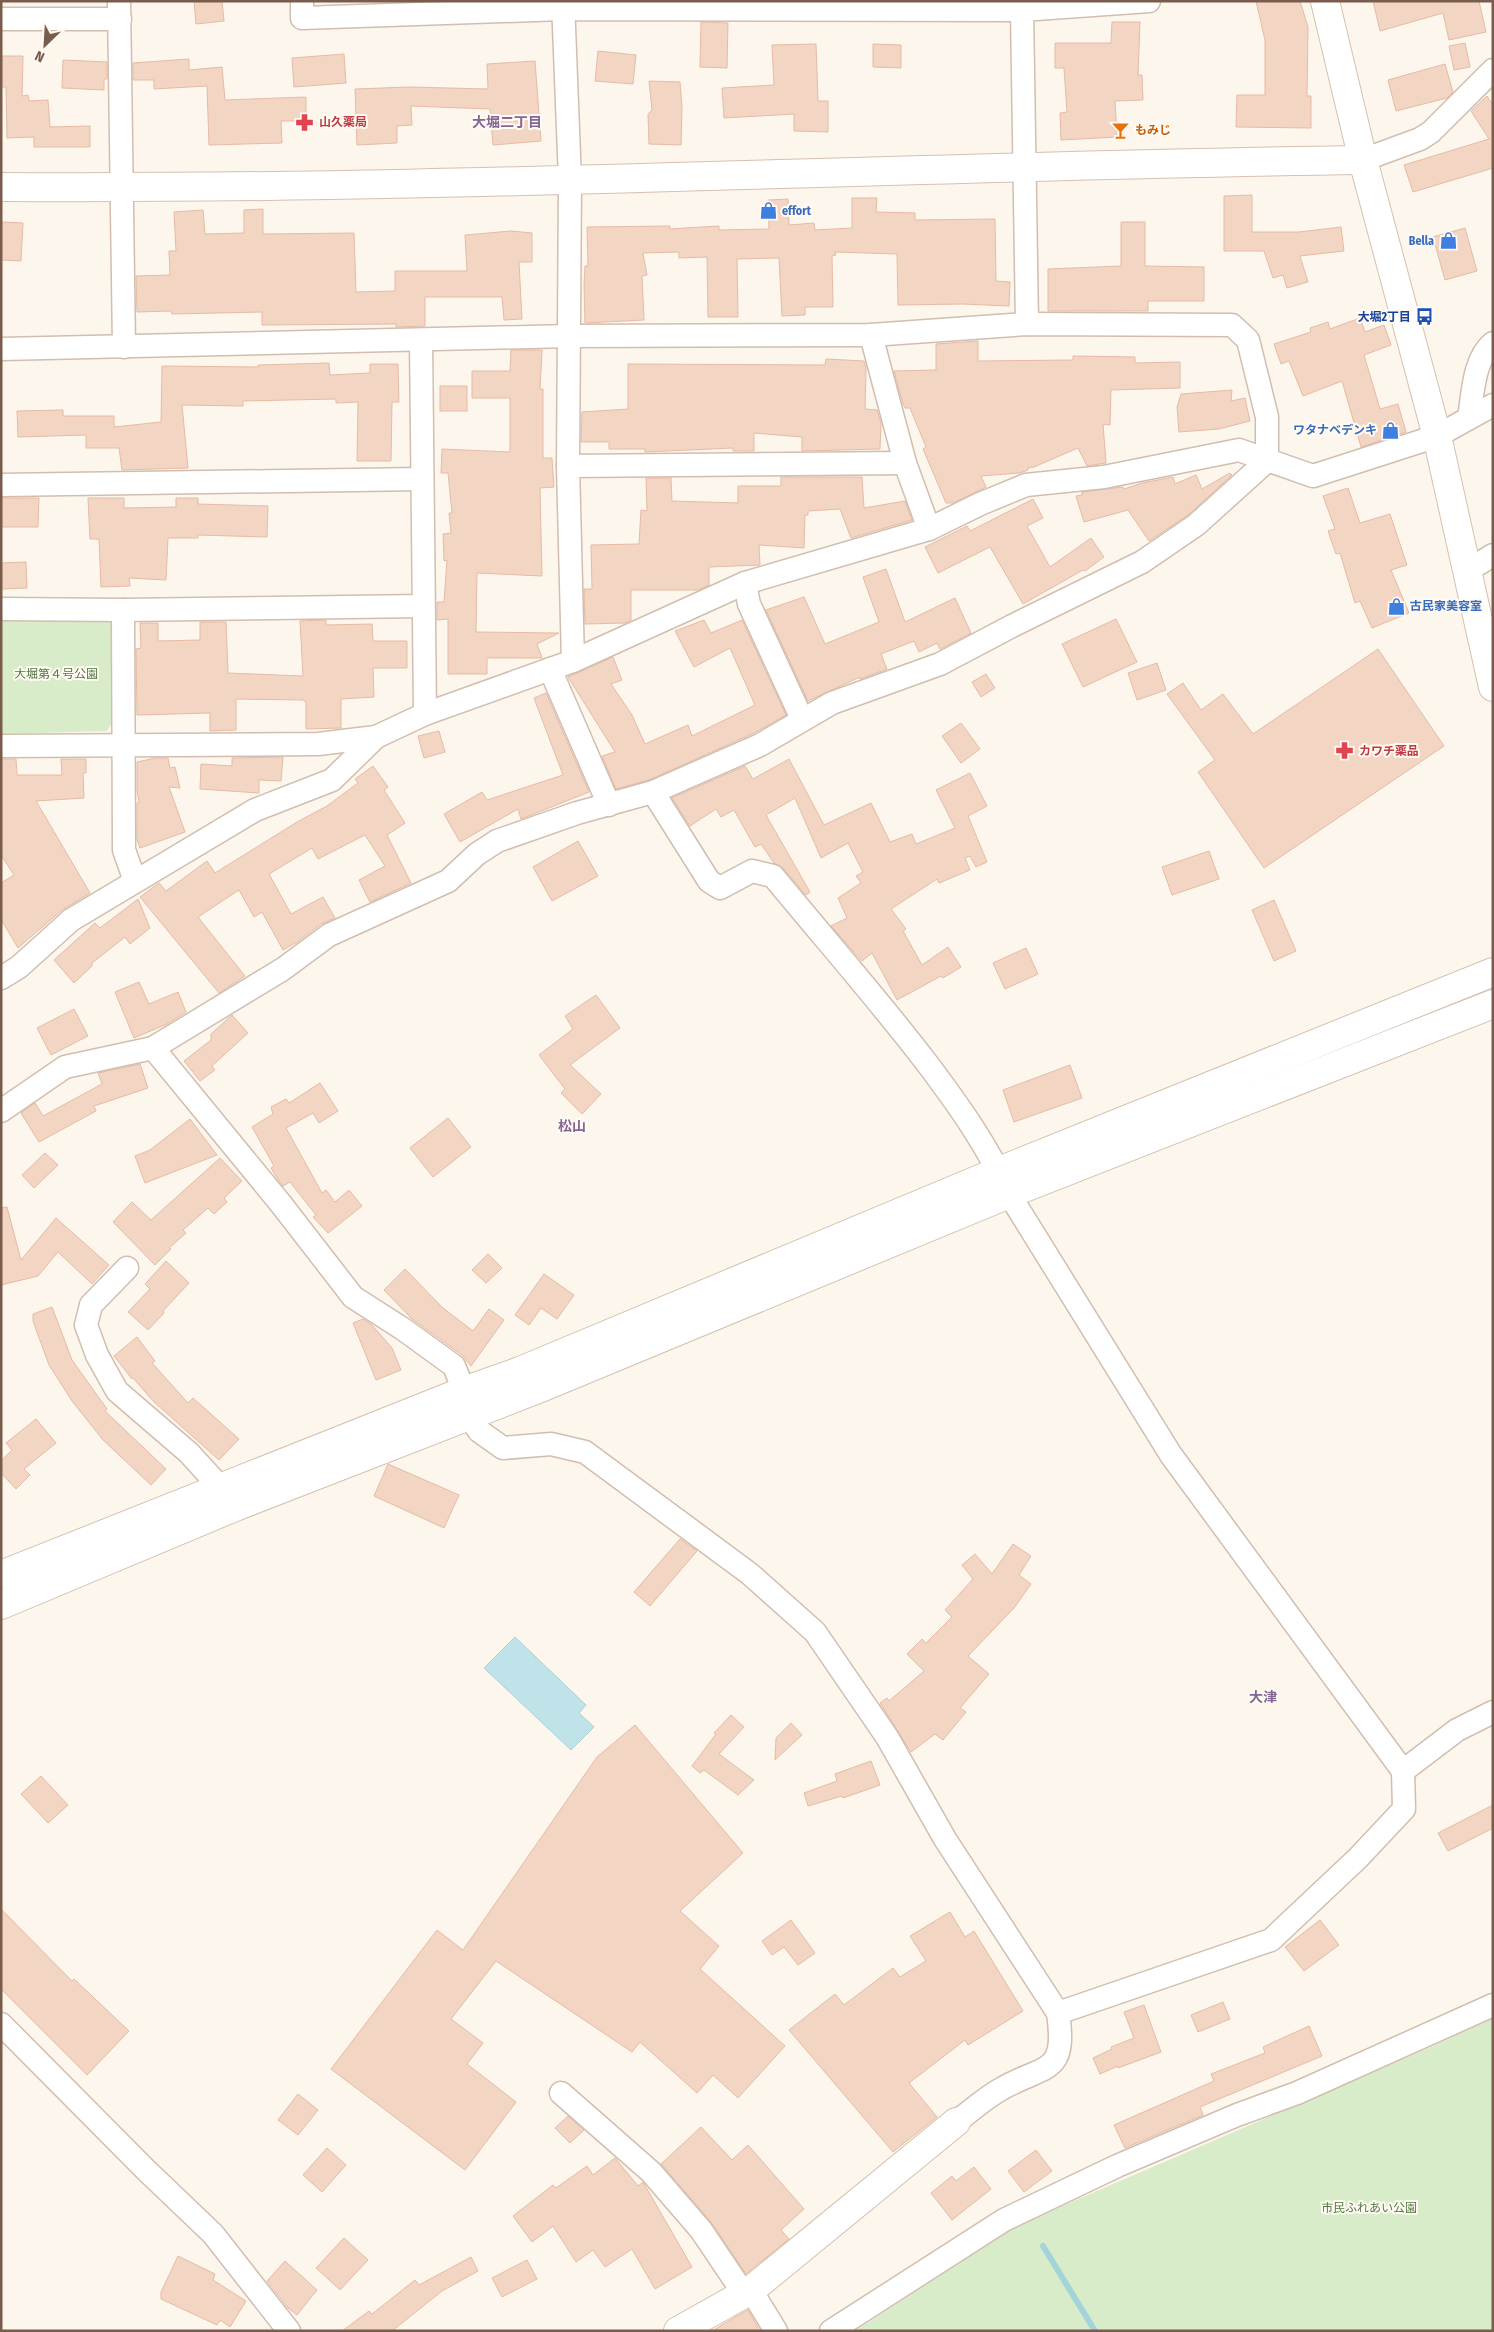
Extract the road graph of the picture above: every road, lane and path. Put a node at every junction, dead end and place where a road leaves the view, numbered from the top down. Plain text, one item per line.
1 (302, 1) edge
2 (1149, 1) edge
3 (1325, 1) edge
4 (563, 5) edge
5 (911, 5) edge
6 (119, 10) edge
7 (1022, 10) junction
8 (1, 20) edge
9 (1493, 70) edge
10 (1363, 160) junction
11 (1026, 166) junction
12 (570, 181) junction
13 (1, 187) edge
14 (122, 187) junction
15 (1026, 324) junction
16 (871, 334) junction
17 (570, 336) junction
18 (421, 340) junction
19 (1493, 343) edge
20 (124, 347) junction
21 (1, 348) edge
22 (1493, 405) edge
23 (1469, 418) junction
24 (1437, 436) junction
25 (1267, 461) junction
26 (905, 464) junction
27 (568, 466) junction
28 (421, 479) junction
29 (1, 485) edge
30 (929, 529) junction
31 (1493, 554) edge
32 (1467, 571) junction
33 (745, 583) junction
34 (423, 606) junction
35 (1, 609) edge
36 (123, 610) junction
37 (574, 661) junction
38 (550, 669) junction
39 (1493, 687) edge
40 (425, 714) junction
41 (802, 719) junction
42 (376, 737) junction
43 (122, 745) junction
44 (1, 746) edge
45 (653, 792) junction
46 (609, 805) junction
47 (136, 881) junction
48 (1493, 972) edge
49 (1, 978) edge
50 (1493, 1004) edge
51 (153, 1048) junction
52 (1, 1111) edge
53 (1004, 1182) junction
54 (127, 1268) dead end
55 (466, 1403) junction
56 (220, 1487) junction
57 (1, 1575) edge
58 (1, 1605) edge
59 (1493, 1712) edge
60 (1403, 1771) junction
61 (1493, 2005) edge
62 (1058, 2013) junction
63 (1, 2024) edge
64 (561, 2093) dead end
65 (956, 2122) joint
66 (748, 2292) junction
67 (289, 2331) edge
68 (678, 2331) edge
69 (776, 2331) edge
70 (831, 2331) edge

1 - 4 street
2 - 7 street
3 - 10 street
4 - 5 street
4 - 12 street
5 - 7 street
6 - 8 street
6 - 14 street
7 - 11 street
9 - 10 street
10 - 11 street
10 - 24 street
11 - 12 street
11 - 15 street
12 - 14 street
12 - 17 street
13 - 14 street
14 - 20 street
15 - 16 street
15 - 25 street
16 - 17 street
16 - 26 street
17 - 18 street
17 - 27 street
18 - 20 street
18 - 28 street
19 - 23 street
20 - 21 street
22 - 23 street
23 - 24 street
24 - 25 street
24 - 32 street
25 - 30 street
25 - 41 street
26 - 27 street
26 - 30 street
27 - 37 street
28 - 29 street
28 - 34 street
30 - 33 street
31 - 32 street
32 - 39 street
33 - 37 street
33 - 41 street
34 - 36 street
34 - 40 street
35 - 36 street
36 - 43 street
37 - 38 street
38 - 40 street
38 - 46 street
40 - 42 street
41 - 45 street
42 - 43 street
42 - 47 street
43 - 44 street
43 - 47 street
45 - 46 street
45 - 53 street
46 - 51 street
47 - 49 street
48 - 53 street
50 - 53 street
51 - 52 street
51 - 55 street
53 - 55 street
53 - 60 street
54 - 56 street
55 - 56 street
55 - 58 street
55 - 62 street
56 - 57 street
59 - 60 street
60 - 62 street
61 - 70 street
62 - 65 street
63 - 67 street
64 - 66 street
65 - 66 street
66 - 68 street
66 - 69 street

